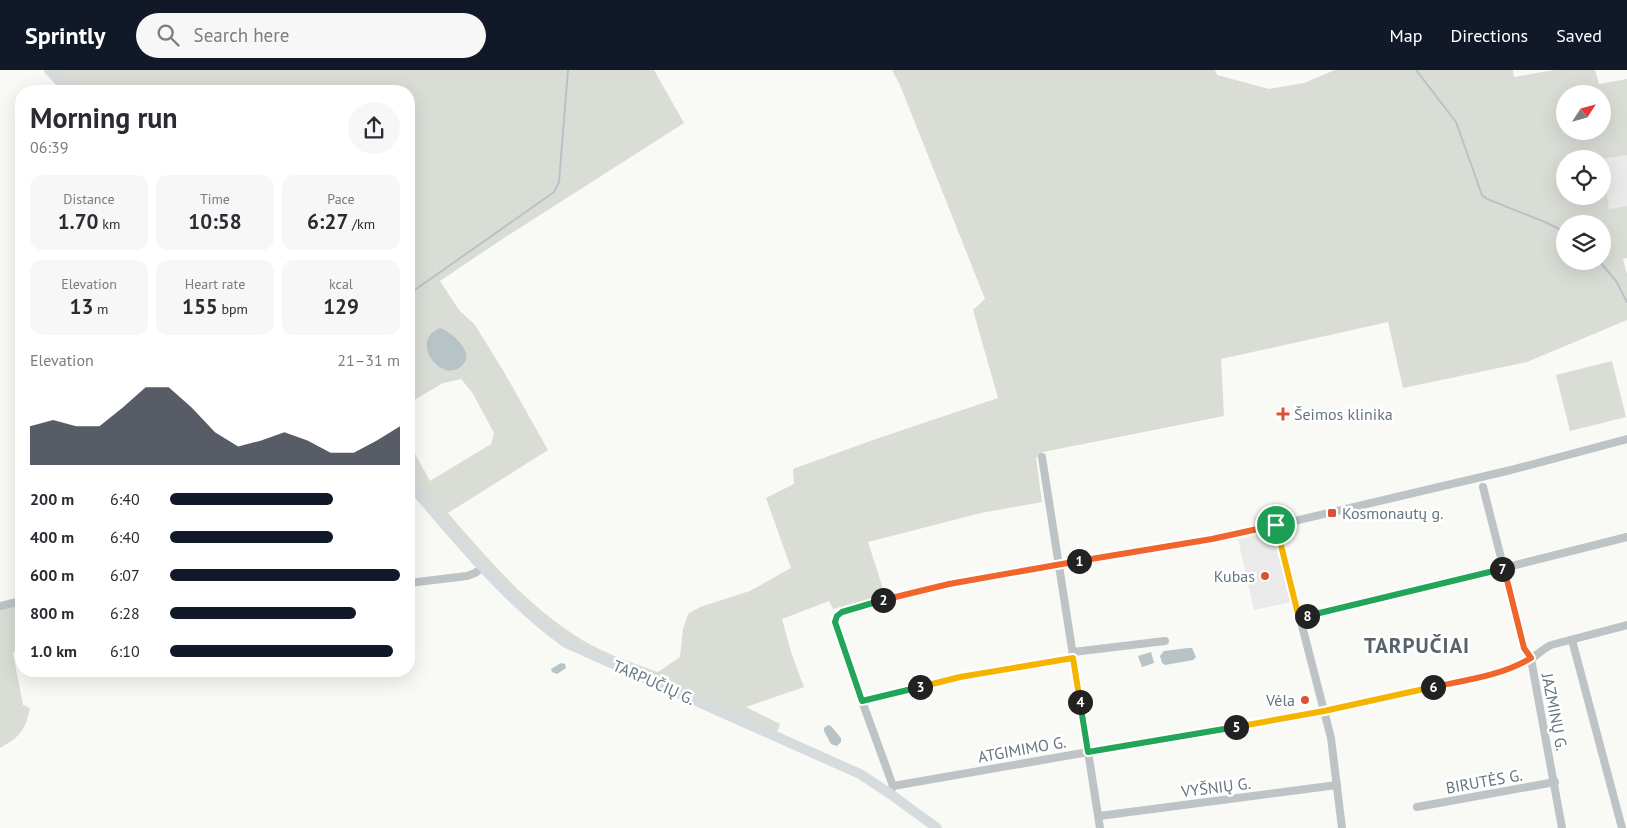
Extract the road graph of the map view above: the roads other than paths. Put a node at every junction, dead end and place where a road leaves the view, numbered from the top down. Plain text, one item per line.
1 (49, 70) edge
2 (63, 85) edge
3 (1627, 439) edge
4 (1042, 457) dead end
5 (1483, 487) dead end
6 (415, 490) edge
7 (1276, 525) junction
8 (1627, 537) edge
9 (1059, 565) junction
10 (482, 568) junction
11 (1504, 568) junction
12 (415, 582) edge
13 (15, 602) edge
14 (0, 606) edge
15 (1299, 618) junction
16 (1627, 625) edge
17 (1572, 640) junction
18 (1165, 641) dead end
19 (1073, 655) junction
20 (1531, 658) junction
21 (862, 701) junction
22 (1324, 711) junction
23 (1088, 752) junction
24 (1555, 782) junction
25 (1337, 785) junction
26 (891, 789) junction
27 (1417, 807) dead end
28 (1098, 816) junction
29 (937, 828) edge
30 (1100, 828) edge
31 (1342, 828) edge
32 (1562, 828) edge
33 (1622, 828) edge

1 - 2 main road
3 - 7 street
4 - 9 street
5 - 11 street, JAZMINŲ G.
6 - 10 main road, TARPUČIŲ G.
7 - 9 street
7 - 15 street
8 - 11 street
9 - 19 street
9 - 21 street
10 - 12 street
10 - 26 main road, TARPUČIŲ G.
11 - 15 street
11 - 20 street, JAZMINŲ G.
13 - 14 street
15 - 22 street
16 - 17 street, ATGIMIMO G.
17 - 20 street, ATGIMIMO G.
17 - 33 street
18 - 19 street
19 - 21 street
19 - 23 street
20 - 22 street, ATGIMIMO G.
20 - 24 street, JAZMINŲ G.
21 - 26 street
22 - 23 street, ATGIMIMO G.
22 - 25 street
23 - 26 street, ATGIMIMO G.
23 - 28 street
24 - 27 street, BIRUTĖS G.
24 - 32 street, JAZMINŲ G.
25 - 28 street, VYŠNIŲ G.
25 - 31 street
26 - 29 main road, TARPUČIŲ G.
28 - 30 street

